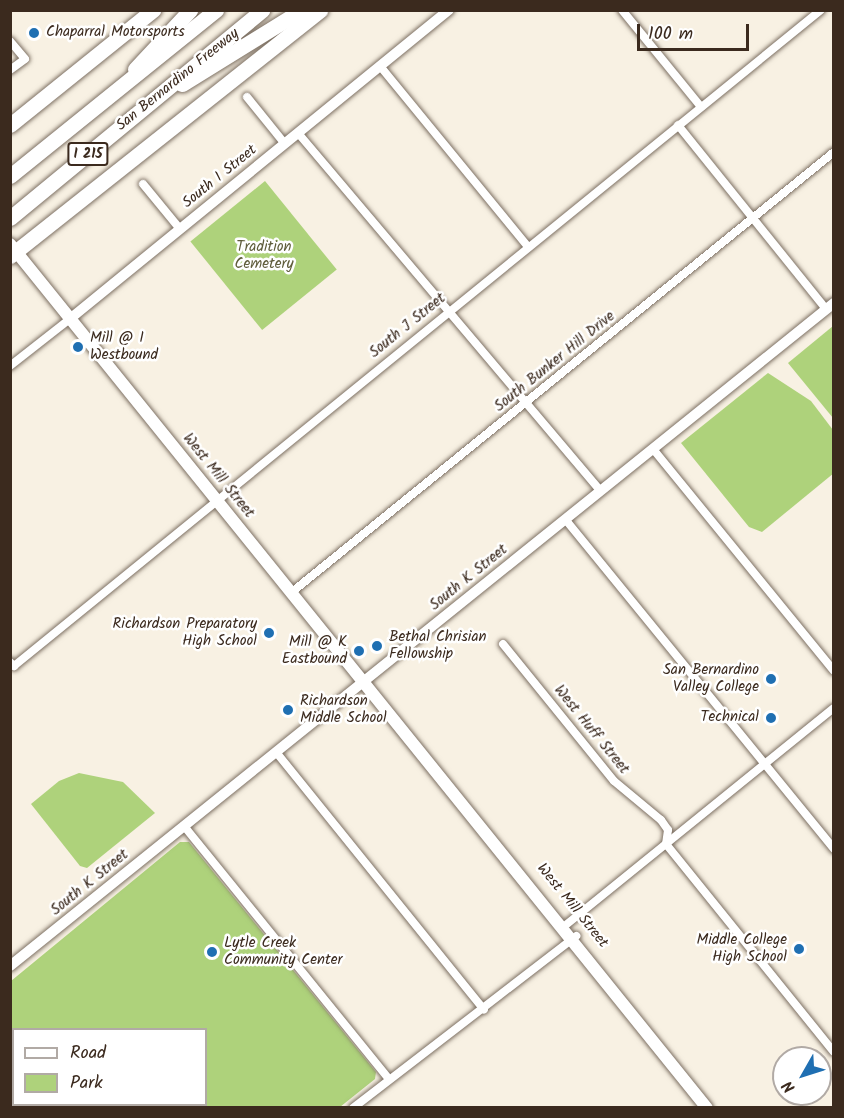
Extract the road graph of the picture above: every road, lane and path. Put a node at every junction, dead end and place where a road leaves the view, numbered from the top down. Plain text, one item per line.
1 (153, 10) edge
2 (190, 10) edge
3 (216, 10) edge
4 (262, 10) edge
5 (302, 10) edge
6 (320, 10) edge
7 (449, 10) edge
8 (622, 10) edge
9 (821, 10) edge
10 (10, 41) edge
11 (380, 66) junction
12 (10, 70) edge
13 (126, 82) junction
14 (158, 96) junction
15 (247, 97) dead end
16 (701, 107) junction
17 (10, 124) edge
18 (678, 125) junction
19 (298, 133) junction
20 (285, 144) junction
21 (834, 152) edge
22 (10, 176) edge
23 (143, 184) dead end
24 (14, 215) edge
25 (753, 217) junction
26 (180, 229) junction
27 (528, 247) junction
28 (12, 250) edge
29 (830, 306) edge
30 (446, 313) junction
31 (71, 318) junction
32 (10, 366) edge
33 (527, 402) junction
34 (653, 449) junction
35 (600, 491) junction
36 (218, 500) junction
37 (565, 519) junction
38 (292, 592) junction
39 (503, 644) dead end
40 (12, 664) edge
41 (834, 671) edge
42 (365, 682) junction
43 (834, 708) edge
44 (402, 728) junction
45 (276, 752) junction
46 (765, 765) junction
47 (184, 826) junction
48 (666, 844) junction
49 (834, 849) edge
50 (567, 924) junction
51 (573, 938) junction
52 (10, 966) edge
53 (484, 1010) junction
54 (834, 1052) edge
55 (388, 1078) junction
56 (353, 1107) edge
57 (707, 1107) edge
58 (715, 1107) edge

1 - 17 highway
2 - 13 highway
3 - 13 highway, San Bernardino Freeway / I 215
4 - 14 highway, San Bernardino Freeway / I 215
5 - 14 highway
6 - 28 highway
7 - 11 street, South I Street
8 - 16 street
9 - 16 street, South J Street
10 - 12 street
11 - 19 street, South I Street
11 - 27 street
13 - 22 highway, San Bernardino Freeway / I 215
14 - 24 highway, San Bernardino Freeway / I 215
15 - 20 street
16 - 18 street, South J Street
18 - 25 street
18 - 27 street, South J Street
19 - 20 street, South I Street
19 - 30 street
20 - 26 street, South I Street
21 - 25 street, South Bunker Hill Drive
23 - 26 street
25 - 29 street
25 - 33 street, South Bunker Hill Drive
26 - 31 street, South I Street
27 - 30 street, South J Street
28 - 31 main road, West Mill Street
29 - 34 street, South K Street
30 - 33 street
30 - 36 street, South J Street
31 - 32 street, South I Street
31 - 36 main road, West Mill Street
33 - 35 street
33 - 38 street, South Bunker Hill Drive
34 - 35 street, South K Street
34 - 41 street
35 - 37 street, South K Street
36 - 38 main road, West Mill Street
36 - 40 street, South J Street
37 - 42 street, South K Street
37 - 46 street
38 - 42 main road, West Mill Street
39 - 48 street, West Huff Street
42 - 44 main road, West Mill Street
42 - 45 street, South K Street
43 - 46 street
44 - 50 main road, West Mill Street
44 - 51 main road, West Mill Street
45 - 47 street, South K Street
45 - 53 street
46 - 48 street
46 - 49 street
47 - 52 street, South K Street
47 - 55 street
48 - 50 street
48 - 54 street, West Huff Street
50 - 51 main road, West Mill Street
51 - 53 street
51 - 57 main road, West Mill Street
51 - 58 main road, West Mill Street
53 - 55 street
55 - 56 street

